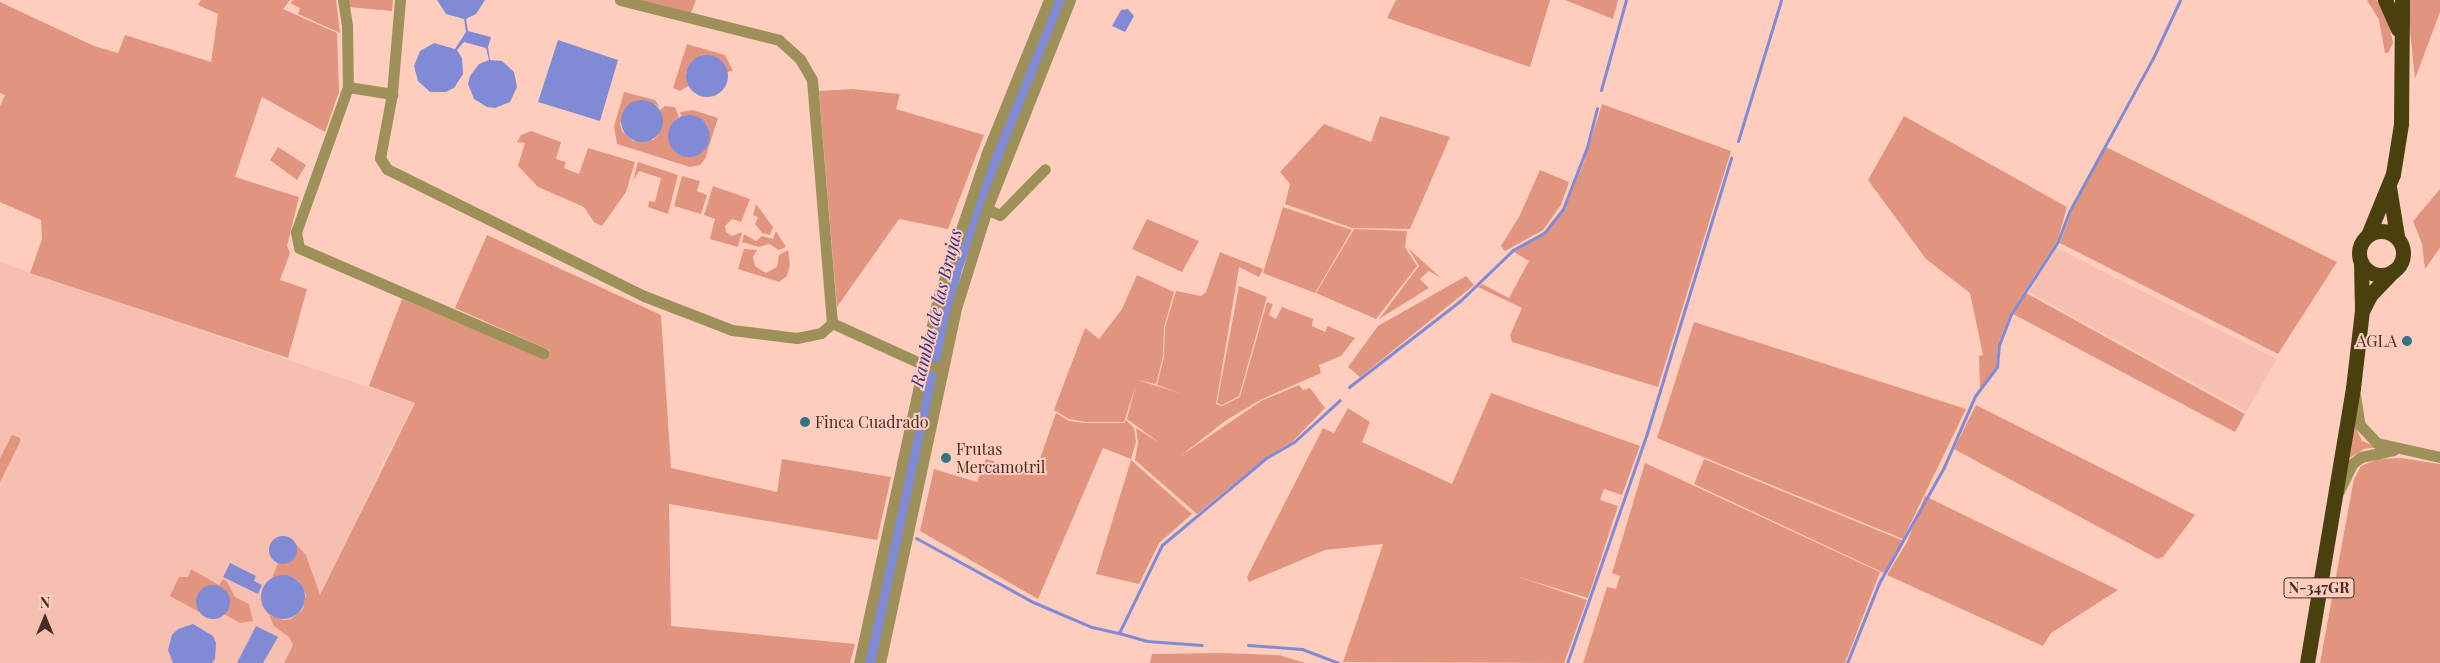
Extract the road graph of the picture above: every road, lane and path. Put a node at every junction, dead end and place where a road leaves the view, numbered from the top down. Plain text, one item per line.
1 (343, 0) edge
2 (400, 0) edge
3 (620, 0) edge
4 (1048, 0) edge
5 (1070, 0) edge
6 (2385, 0) edge
7 (2402, 0) edge
8 (2401, 40) junction
9 (348, 87) junction
10 (392, 94) junction
11 (1045, 169) dead end
12 (2389, 186) junction
13 (987, 209) junction
14 (2368, 235) junction
15 (2397, 236) junction
16 (2361, 262) junction
17 (2393, 272) junction
18 (2362, 310) junction
19 (832, 323) junction
20 (543, 353) dead end
21 (924, 365) junction
22 (941, 368) junction
23 (2353, 388) junction
24 (2397, 450) junction
25 (2440, 457) edge
26 (2334, 498) junction
27 (859, 663) edge
28 (880, 663) edge
29 (2306, 663) edge

1 - 9 street
2 - 10 street
3 - 19 street
4 - 21 street
5 - 13 street
6 - 8 highway, N-347GR
7 - 8 highway, N-347GR
8 - 12 highway, N-347GR
9 - 10 street
9 - 20 street
10 - 19 street
11 - 13 street
12 - 14 highway, N-347GR
12 - 15 highway, N-347GR
13 - 22 street
14 - 15 highway
14 - 16 highway, N-347GR
15 - 17 highway, N-347GR
16 - 17 highway
16 - 18 highway, N-347GR
17 - 18 highway, N-347GR
18 - 23 highway, N-347GR
19 - 21 street
21 - 22 street
21 - 27 street
22 - 28 street
23 - 24 street
23 - 26 highway, N-347GR
24 - 25 street
24 - 26 street
26 - 29 highway, N-347GR

